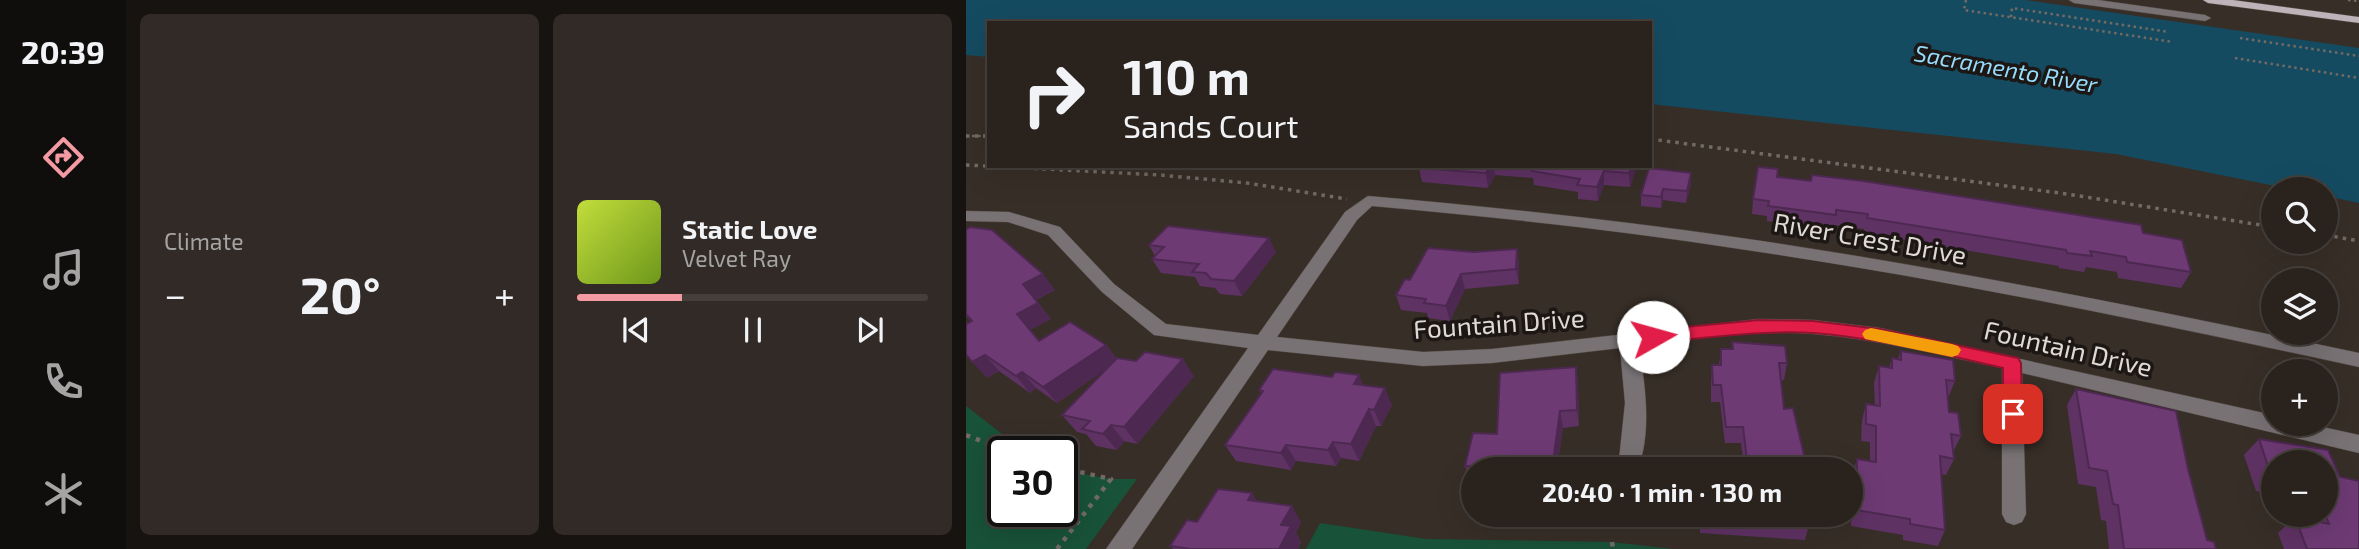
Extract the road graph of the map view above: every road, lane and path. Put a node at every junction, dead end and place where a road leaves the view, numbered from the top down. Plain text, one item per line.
1 (1966, 0) edge
2 (2074, 0) edge
3 (2208, 0) edge
4 (2348, 0) edge
5 (2359, 1) edge
6 (2011, 17) junction
7 (2205, 18) dead end
8 (2359, 20) edge
9 (2169, 32) dead end
10 (2240, 38) dead end
11 (2173, 42) dead end
12 (2359, 56) edge
13 (2235, 58) dead end
14 (2359, 78) edge
15 (966, 136) edge
16 (987, 136) edge
17 (1652, 139) edge
18 (966, 165) edge
19 (987, 166) edge
20 (1066, 168) edge
21 (1099, 169) edge
22 (1368, 201) junction
23 (966, 216) edge
24 (2261, 225) edge
25 (2338, 237) edge
26 (2359, 241) edge
27 (1628, 340) junction
28 (1263, 343) junction
29 (2359, 359) edge
30 (2012, 363) junction
31 (966, 435) edge
32 (987, 443) edge
33 (2359, 444) edge
34 (1630, 457) edge
35 (1078, 472) edge
36 (2014, 514) dead end
37 (1078, 522) edge
38 (1074, 527) edge
39 (1612, 542) dead end
40 (1057, 549) edge
41 (1118, 549) edge
42 (1613, 549) edge

1 - 6 path
2 - 7 street
3 - 8 main road
4 - 5 path
6 - 9 path
6 - 11 path
10 - 12 path
13 - 14 path
15 - 16 path
17 - 24 path
18 - 19 path
20 - 21 path
21 - 22 path
22 - 28 street
22 - 29 street, River Crest Drive
23 - 28 street, Fountain Drive
25 - 26 path
27 - 28 street, Fountain Drive
27 - 30 street, Fountain Drive
27 - 34 street
28 - 41 street
30 - 33 street, Fountain Drive
30 - 36 street
31 - 32 path
35 - 37 path
38 - 40 path
39 - 42 path

